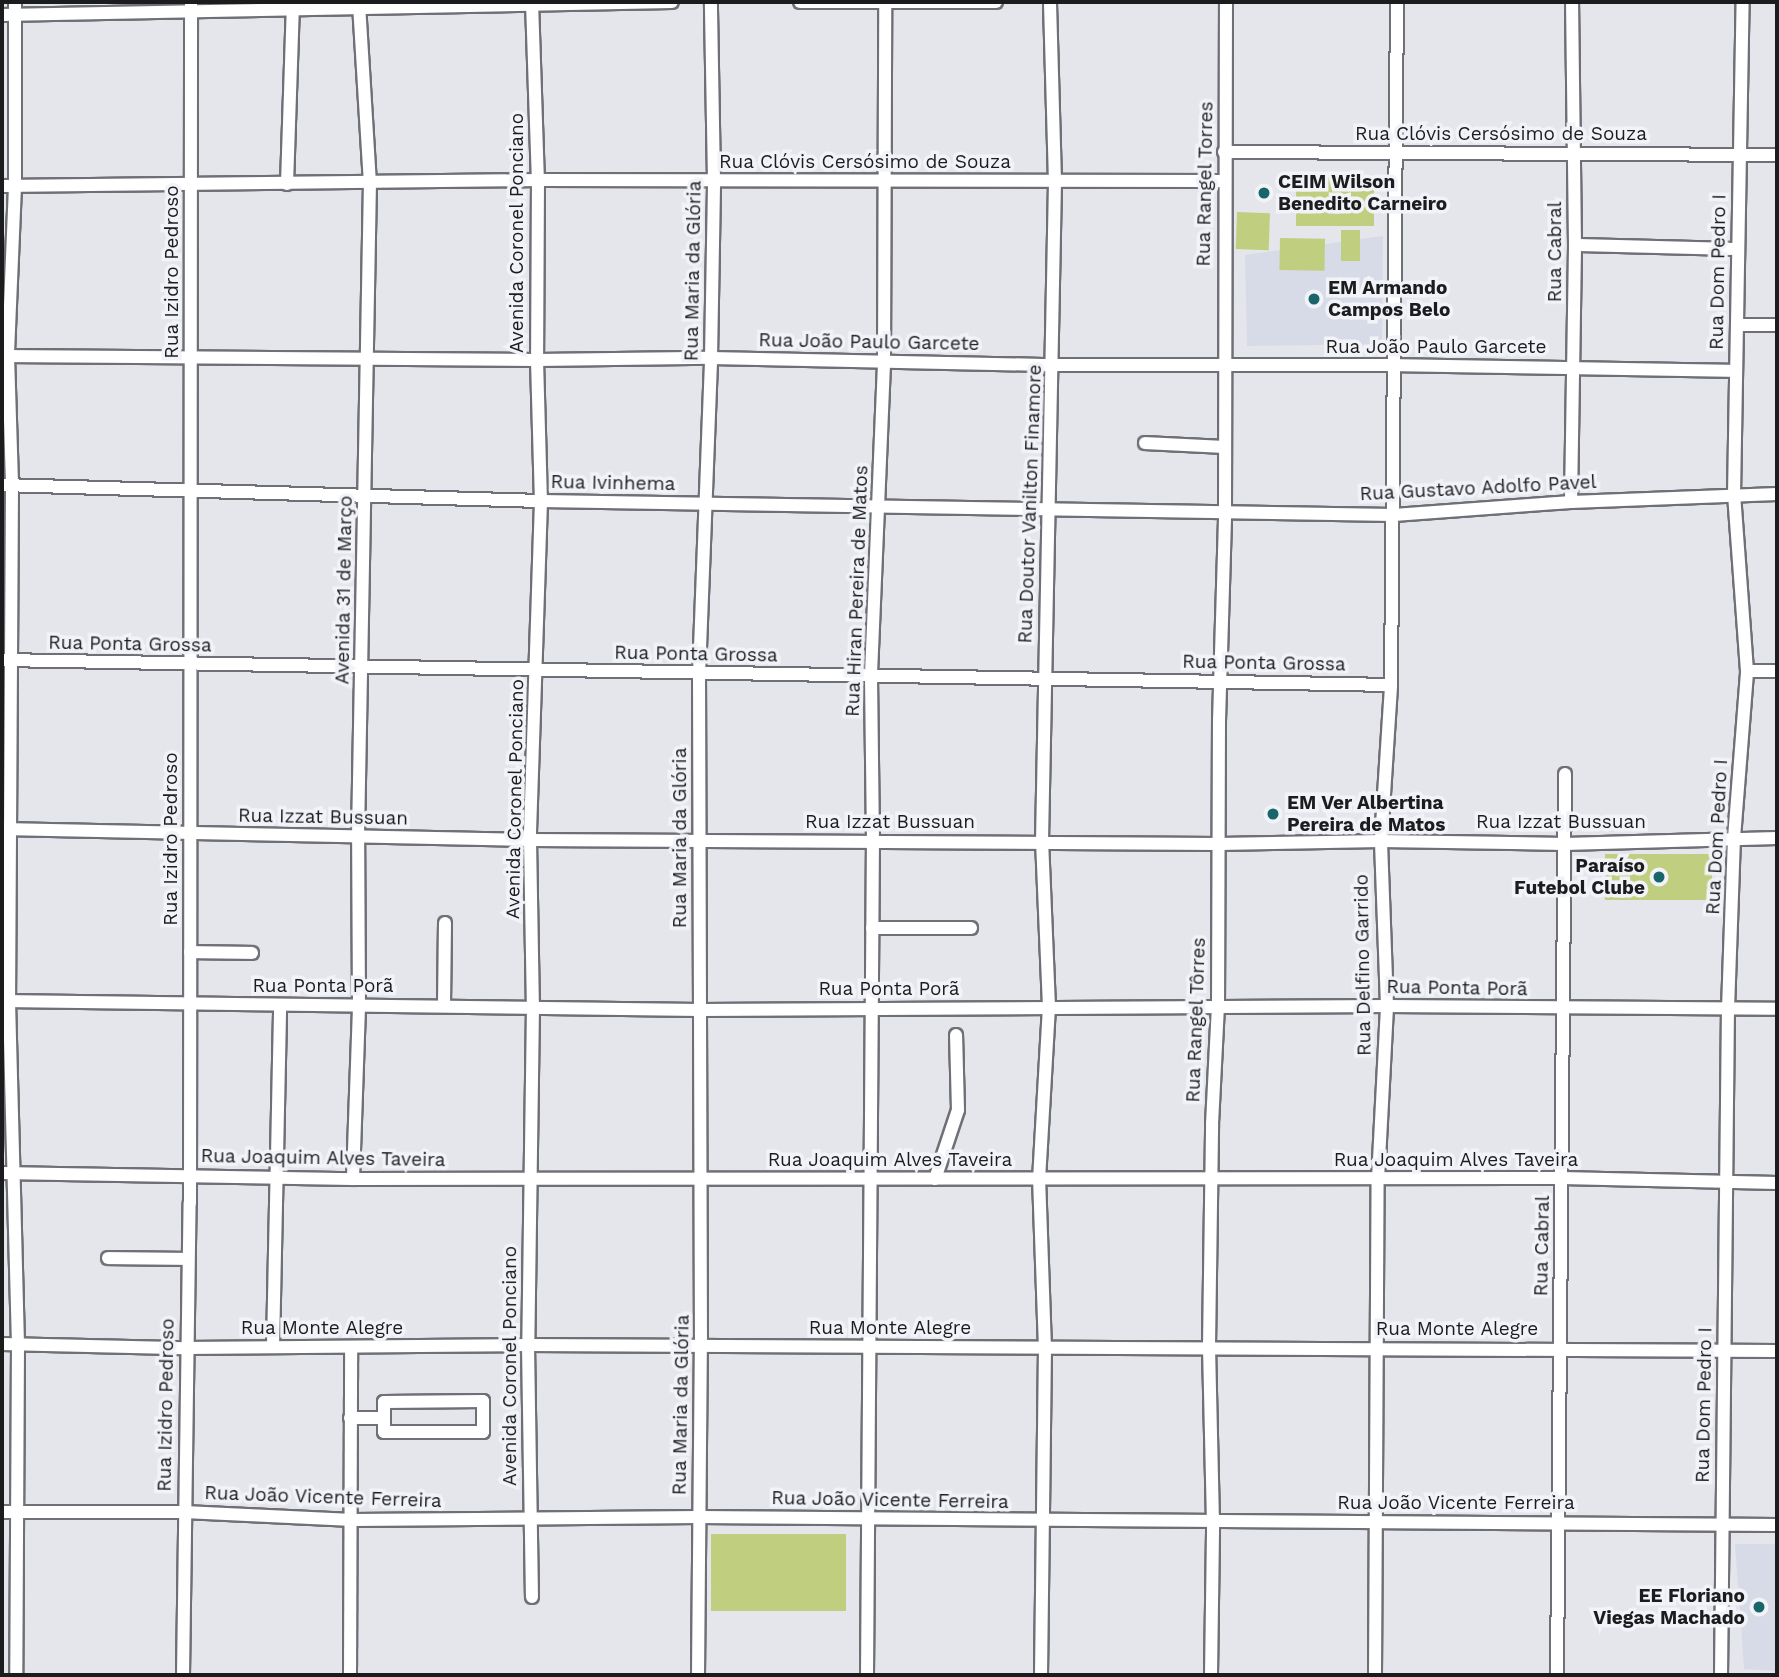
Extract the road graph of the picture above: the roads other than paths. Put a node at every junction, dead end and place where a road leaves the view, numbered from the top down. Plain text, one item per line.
1 (672, 2) edge
2 (711, 2) edge
3 (800, 2) edge
4 (996, 2) edge
5 (1050, 2) edge
6 (1226, 2) edge
7 (1397, 2) edge
8 (1572, 2) edge
9 (1742, 2) edge
10 (878, 3) edge
11 (359, 4) edge
12 (532, 4) edge
13 (293, 5) edge
14 (191, 7) edge
15 (10, 11) edge
16 (1224, 152) junction
17 (1396, 153) junction
18 (1573, 153) junction
19 (1738, 154) junction
20 (1777, 155) edge
21 (538, 180) junction
22 (714, 181) junction
23 (883, 181) junction
24 (1224, 181) junction
25 (1055, 182) junction
26 (191, 184) junction
27 (287, 184) junction
28 (370, 184) junction
29 (8, 186) edge
30 (1575, 245) junction
31 (1738, 249) junction
32 (1737, 325) junction
33 (1777, 326) edge
34 (191, 355) junction
35 (5, 356) edge
36 (366, 358) junction
37 (711, 358) junction
38 (537, 360) junction
39 (884, 362) junction
40 (1054, 365) junction
41 (1394, 365) junction
42 (1223, 366) junction
43 (1573, 367) junction
44 (1736, 371) junction
45 (1145, 443) dead end
46 (1224, 447) junction
47 (7, 485) edge
48 (191, 489) junction
49 (1777, 494) edge
50 (365, 495) junction
51 (1734, 495) junction
52 (541, 501) junction
53 (1570, 502) junction
54 (706, 503) junction
55 (878, 505) junction
56 (1049, 510) junction
57 (1224, 513) junction
58 (1394, 515) junction
59 (6, 660) edge
60 (190, 665) junction
61 (362, 668) junction
62 (536, 671) junction
63 (1747, 671) junction
64 (1777, 671) edge
65 (699, 674) junction
66 (871, 674) junction
67 (1044, 680) junction
68 (1220, 681) junction
69 (1391, 685) junction
70 (1565, 774) dead end
71 (6, 829) edge
72 (190, 834) junction
73 (358, 836) junction
74 (1734, 838) junction
75 (1777, 838) edge
76 (530, 840) junction
77 (699, 840) junction
78 (873, 841) junction
79 (1042, 841) junction
80 (1381, 841) junction
81 (1219, 844) junction
82 (1565, 844) junction
83 (444, 923) dead end
84 (872, 928) junction
85 (971, 928) dead end
86 (190, 952) junction
87 (252, 953) dead end
88 (6, 1001) edge
89 (444, 1005) junction
90 (190, 1006) junction
91 (280, 1006) junction
92 (359, 1006) junction
93 (533, 1006) junction
94 (1387, 1006) junction
95 (1049, 1007) junction
96 (1218, 1007) junction
97 (872, 1008) junction
98 (1563, 1008) junction
99 (1728, 1009) junction
100 (1777, 1009) edge
101 (699, 1010) junction
102 (956, 1035) dead end
103 (8, 1173) edge
104 (190, 1175) junction
105 (277, 1177) junction
106 (1562, 1178) junction
107 (353, 1179) junction
108 (528, 1179) junction
109 (700, 1179) junction
110 (935, 1179) junction
111 (1378, 1179) junction
112 (871, 1180) junction
113 (1039, 1180) junction
114 (1212, 1180) junction
115 (1724, 1183) junction
116 (1777, 1183) edge
117 (108, 1258) dead end
118 (188, 1259) junction
119 (2, 1344) edge
120 (18, 1344) junction
121 (528, 1345) junction
122 (273, 1347) junction
123 (351, 1347) junction
124 (870, 1347) junction
125 (1209, 1347) junction
126 (185, 1348) junction
127 (701, 1348) junction
128 (1379, 1348) junction
129 (1560, 1348) junction
130 (1045, 1349) junction
131 (1725, 1351) junction
132 (1777, 1351) edge
133 (350, 1418) junction
134 (384, 1418) junction
135 (8, 1512) edge
136 (184, 1512) junction
137 (699, 1517) junction
138 (870, 1519) junction
139 (353, 1520) junction
140 (531, 1520) junction
141 (1043, 1521) junction
142 (1377, 1521) junction
143 (1558, 1522) junction
144 (1213, 1523) junction
145 (1722, 1525) junction
146 (1777, 1525) edge
147 (532, 1597) dead end
148 (16, 1675) edge
149 (183, 1675) edge
150 (350, 1675) edge
151 (698, 1675) edge
152 (867, 1675) edge
153 (1041, 1675) edge
154 (1210, 1675) edge
155 (1375, 1675) edge
156 (1557, 1675) edge
157 (1721, 1675) edge

1 - 12 street
2 - 22 street, Rua Maria da Glória
3 - 10 street
4 - 10 street
5 - 25 street, Rua Doutor Vanilton Finamore
6 - 16 street, Rua Rangel Torres
7 - 17 street, Rua Delfino Garrido
8 - 18 street, Rua Cabral
9 - 19 street, Rua Dom Pedro I
10 - 23 street, Rua Hiran Pereira de Matos
11 - 12 street
11 - 13 street
11 - 28 street, Avenida 31 de Março
12 - 21 street, Avenida Coronel Ponciano
13 - 14 street
13 - 27 street
14 - 15 street
14 - 26 street, Rua Izidro Pedroso
15 - 29 street
16 - 17 street, Rua Clóvis Cersósimo de Souza
16 - 24 street, Rua Rangel Torres
17 - 18 street, Rua Clóvis Cersósimo de Souza
17 - 41 street, Rua Delfino Garrido
18 - 19 street, Rua Clóvis Cersósimo de Souza
18 - 30 street, Rua Cabral
19 - 20 street, Rua Clóvis Cersósimo de Souza
19 - 31 street, Rua Dom Pedro I
21 - 22 street, Rua Clóvis Cersósimo de Souza
21 - 28 street, Rua Clóvis Cersósimo de Souza
21 - 38 street, Avenida Coronel Ponciano
22 - 23 street, Rua Clóvis Cersósimo de Souza
22 - 37 street, Rua Maria da Glória
23 - 25 street, Rua Clóvis Cersósimo de Souza
23 - 39 street, Rua Hiran Pereira de Matos
24 - 25 street, Rua Clóvis Cersósimo de Souza
24 - 42 street, Rua Rangel Torres
25 - 40 street, Rua Doutor Vanilton Finamore
26 - 27 street, Rua Clóvis Cersósimo de Souza
26 - 29 street, Rua Clóvis Cersósimo de Souza
26 - 34 street, Rua Izidro Pedroso
27 - 28 street, Rua Clóvis Cersósimo de Souza
28 - 36 street, Avenida 31 de Março
29 - 35 street
30 - 31 street
30 - 43 street, Rua Cabral
31 - 32 street, Rua Dom Pedro I
32 - 33 street
32 - 44 street, Rua Dom Pedro I
34 - 35 street, Rua João Paulo Garcete
34 - 36 street, Rua João Paulo Garcete
34 - 48 street, Rua Izidro Pedroso
35 - 47 street
36 - 38 street, Rua João Paulo Garcete
36 - 50 street, Avenida 31 de Março
37 - 38 street, Rua João Paulo Garcete
37 - 39 street, Rua João Paulo Garcete
37 - 54 street, Rua Maria da Glória
38 - 52 street, Avenida Coronel Ponciano
39 - 40 street, Rua João Paulo Garcete
39 - 55 street, Rua Hiran Pereira de Matos
40 - 42 street, Rua João Paulo Garcete
40 - 56 street, Rua Doutor Vanilton Finamore
41 - 42 street, Rua João Paulo Garcete
41 - 43 street, Rua João Paulo Garcete
41 - 58 street, Rua Delfino Garrido
42 - 46 street, Rua Rangel Tôrres
43 - 44 street, Rua João Paulo Garcete
43 - 53 street, Rua Cabral
44 - 51 street, Rua Dom Pedro I
45 - 46 street
46 - 57 street, Rua Rangel Tôrres
47 - 48 street, Rua Ivinhema
47 - 59 street
48 - 50 street, Rua Ivinhema
48 - 60 street, Rua Izidro Pedroso
49 - 51 street
50 - 52 street, Rua Ivinhema
50 - 61 street, Avenida 31 de Março
51 - 53 street, Rua Gustavo Adolfo Pavel
51 - 63 street, Rua Dom Pedro I
52 - 54 street, Rua Ivinhema
52 - 62 street, Avenida Coronel Ponciano
53 - 58 street, Rua Gustavo Adolfo Pavel
54 - 55 street, Rua Ivinhema
54 - 65 street, Rua Maria da Glória
55 - 56 street, Rua Ivinhema
55 - 66 street, Rua Hiran Pereira de Matos
56 - 57 street, Rua Ivinhema
56 - 67 street, Rua Doutor Vanilton Finamore
57 - 58 street, Rua Gustavo Adolfo Pavel
57 - 68 street, Rua Rangel Tôrres
58 - 69 street, Rua Delfino Garrido
59 - 60 street, Rua Ponta Grossa
59 - 71 street
60 - 61 street, Rua Ponta Grossa
60 - 72 street, Rua Izidro Pedroso
61 - 62 street, Rua Ponta Grossa
61 - 73 street, Avenida 31 de Março
62 - 65 street, Rua Ponta Grossa
62 - 76 street, Avenida Coronel Ponciano
63 - 64 street
63 - 74 street, Rua Dom Pedro I
65 - 66 street, Rua Ponta Grossa
65 - 77 street, Rua Maria da Glória
66 - 67 street, Rua Ponta Grossa
66 - 78 street, Rua Hiran Pereira de Matos
67 - 68 street, Rua Ponta Grossa
67 - 79 street, Rua Doutor Vanilton Finamore
68 - 69 street, Rua Ponta Grossa
68 - 81 street, Rua Rangel Tôrres
69 - 80 street, Rua Delfino Garrido
70 - 82 street, Rua Cabral
71 - 72 street, Rua Izzat Bussuan
71 - 88 street
72 - 73 street, Rua Izzat Bussuan
72 - 86 street, Rua Izidro Pedroso
73 - 76 street, Rua Izzat Bussuan
73 - 92 street, Avenida 31 de Março
74 - 75 street, Rua Izzat Bussuan
74 - 82 street, Rua Izzat Bussuan
74 - 99 street, Rua Dom Pedro I
76 - 77 street, Rua Izzat Bussuan
76 - 93 street, Avenida Coronel Ponciano
77 - 78 street, Rua Izzat Bussuan
77 - 101 street, Rua Maria da Glória
78 - 79 street, Rua Izzat Bussuan
78 - 84 street, Rua Hiran Pereira de Matos
79 - 81 street, Rua Izzat Bussuan
79 - 95 street, Rua Doutor Vanilton Finamore
80 - 81 street, Rua Izzat Bussuan
80 - 82 street, Rua Izzat Bussuan
80 - 94 street, Rua Delfino Garrido
81 - 96 street, Rua Rangel Tôrres
82 - 98 street, Rua Cabral
83 - 89 street
84 - 85 street
84 - 97 street, Rua Hiran Pereira de Matos
86 - 87 street
86 - 90 street, Rua Izidro Pedroso
88 - 90 street, Rua Ponta Porã
88 - 103 street
89 - 92 street, Rua Ponta Porã
89 - 93 street, Rua Ponta Porã
90 - 91 street, Rua Ponta Porã
90 - 104 street, Rua Izidro Pedroso
91 - 92 street, Rua Ponta Porã
91 - 105 street
92 - 107 street, Avenida 31 de Março
93 - 101 street, Rua Ponta Porã
93 - 108 street, Avenida Coronel Ponciano
94 - 96 street, Rua Ponta Porã
94 - 98 street, Rua Ponta Porã
94 - 111 street, Rua Delfino Garrido
95 - 96 street, Rua Ponta Porã
95 - 97 street, Rua Ponta Porã
95 - 113 street, Rua Doutor Vanilton Finamore
96 - 114 street, Rua Rangel Tôrres
97 - 101 street, Rua Ponta Porã
97 - 112 street, Rua Hiran Pereira de Matos
98 - 99 street, Rua Ponta Porã
98 - 106 street, Rua Cabral
99 - 100 street, Rua Ponta Porã
99 - 115 street, Rua Dom Pedro I
101 - 109 street, Rua Maria da Glória
102 - 110 street
103 - 104 street, Rua Joaquim Alves Taveira
103 - 120 street
104 - 105 street, Rua Joaquim Alves Taveira
104 - 118 street, Rua Izidro Pedroso
105 - 107 street, Rua Joaquim Alves Taveira
105 - 122 street
106 - 111 street, Rua Joaquim Alves Taveira
106 - 115 street, Rua Joaquim Alves Taveira
106 - 129 street, Rua Cabral
107 - 108 street, Rua Joaquim Alves Taveira
108 - 109 street, Rua Joaquim Alves Taveira
108 - 121 street, Avenida Coronel Ponciano
109 - 112 street, Rua Joaquim Alves Taveira
109 - 127 street, Rua Maria da Glória
110 - 112 street, Rua Joaquim Alves Taveira
110 - 113 street, Rua Joaquim Alves Taveira
111 - 114 street, Rua Joaquim Alves Taveira
111 - 128 street, Rua Delfino Garrido
112 - 124 street, Rua Hiran Pereira de Matos
113 - 114 street, Rua Joaquim Alves Taveira
113 - 130 street, Rua Doutor Vanilton Finamore
114 - 125 street, Rua Rangel Tôrres
115 - 116 street, Rua Joaquim Alves Taveira
115 - 131 street, Rua Dom Pedro I
117 - 118 street
118 - 126 street, Rua Izidro Pedroso
119 - 120 street, Rua Monte Alegre
120 - 126 street, Rua Monte Alegre
120 - 135 street
121 - 123 street, Rua Monte Alegre
121 - 127 street, Rua Monte Alegre
121 - 140 street, Avenida Coronel Ponciano
122 - 123 street, Rua Monte Alegre
122 - 126 street, Rua Monte Alegre
123 - 133 street
124 - 127 street, Rua Monte Alegre
124 - 130 street, Rua Monte Alegre
124 - 138 street, Rua Hiran Pereira de Matos
125 - 128 street, Rua Monte Alegre
125 - 130 street, Rua Monte Alegre
125 - 144 street, Rua Rangel Tôrres
126 - 136 street, Rua Izidro Pedroso
127 - 137 street, Rua Maria da Glória
128 - 129 street, Rua Monte Alegre
128 - 142 street, Rua Delfino Garrido
129 - 131 street, Rua Monte Alegre
129 - 143 street, Rua Cabral
130 - 141 street, Rua Doutor Vanilton Finamore
131 - 132 street, Rua Monte Alegre
131 - 145 street, Rua Dom Pedro I
133 - 134 street
133 - 139 street
134 - 134 street
135 - 136 street, Rua João Vicente Ferreira
135 - 148 street
136 - 139 street, Rua João Vicente Ferreira
136 - 149 street, Rua Izidro Pedroso
137 - 138 street, Rua João Vicente Ferreira
137 - 140 street, Rua João Vicente Ferreira
137 - 151 street, Rua Maria da Glória
138 - 141 street, Rua João Vicente Ferreira
138 - 152 street, Rua Hiran Pereira de Matos
139 - 140 street, Rua João Vicente Ferreira
139 - 150 street
140 - 147 street, Avenida Coronel Ponciano
141 - 144 street, Rua João Vicente Ferreira
141 - 153 street, Rua Doutor Vanilton Finamore
142 - 143 street, Rua João Vicente Ferreira
142 - 144 street, Rua João Vicente Ferreira
142 - 155 street, Rua Delfino Garrido
143 - 145 street, Rua João Vicente Ferreira
143 - 156 street, Rua Cabral
144 - 154 street, Rua Rangel Tôrres
145 - 146 street, Rua João Vicente Ferreira
145 - 157 street, Rua Dom Pedro I

